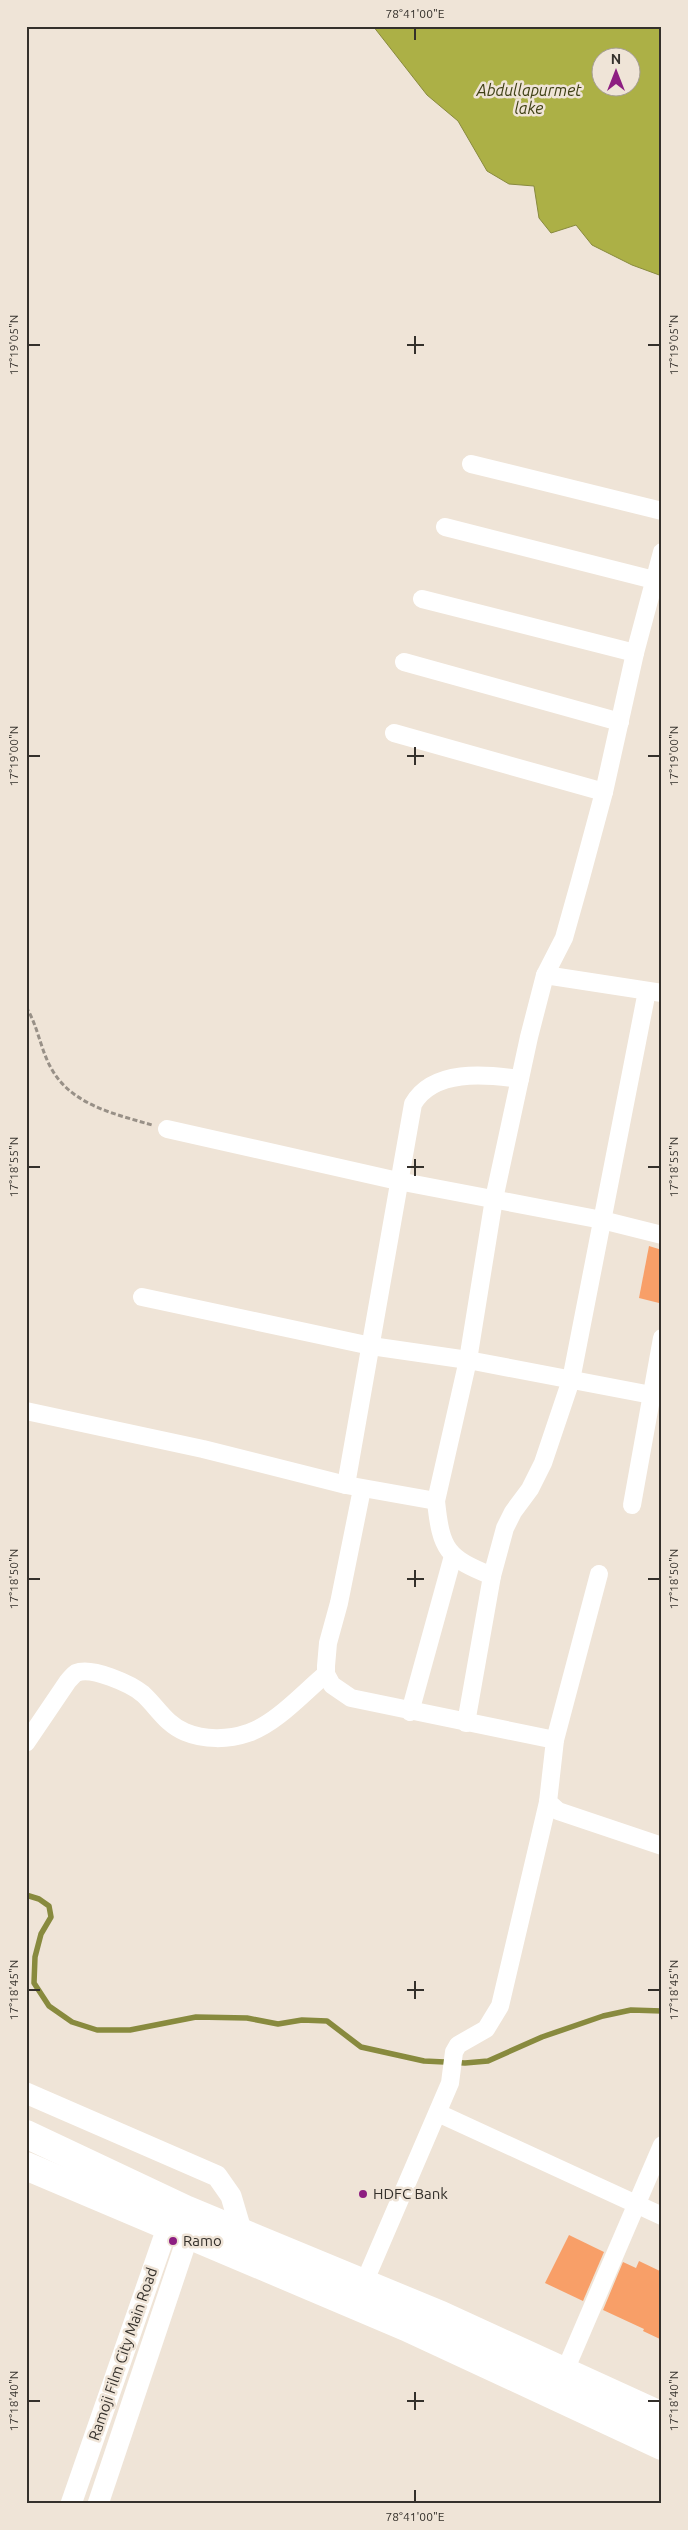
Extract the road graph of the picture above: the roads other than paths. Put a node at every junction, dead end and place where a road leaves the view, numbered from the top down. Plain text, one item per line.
1 (471, 464) dead end
2 (662, 511) edge
3 (445, 527) dead end
4 (662, 552) edge
5 (654, 580) junction
6 (422, 599) dead end
7 (635, 653) junction
8 (404, 662) dead end
9 (620, 722) junction
10 (394, 733) dead end
11 (604, 792) junction
12 (545, 975) junction
13 (654, 992) edge
14 (520, 1079) junction
15 (167, 1129) road end
16 (398, 1182) junction
17 (494, 1199) junction
18 (602, 1220) junction
19 (662, 1235) edge
20 (142, 1297) dead end
21 (662, 1338) edge
22 (371, 1346) junction
23 (468, 1360) junction
24 (571, 1380) junction
25 (656, 1396) edge
26 (26, 1411) edge
27 (354, 1487) junction
28 (436, 1501) junction
29 (632, 1504) dead end
30 (453, 1556) junction
31 (599, 1574) dead end
32 (492, 1576) junction
33 (326, 1674) junction
34 (410, 1712) junction
35 (466, 1723) junction
36 (555, 1740) junction
37 (26, 1743) edge
38 (548, 1802) junction
39 (662, 1846) edge
40 (26, 2092) edge
41 (438, 2113) junction
42 (26, 2134) edge
43 (662, 2145) edge
44 (26, 2166) edge
45 (638, 2204) junction
46 (662, 2216) edge
47 (182, 2221) junction
48 (242, 2233) junction
49 (364, 2283) junction
50 (564, 2373) junction
51 (662, 2416) edge
52 (662, 2446) edge
53 (71, 2504) edge
54 (98, 2504) edge

1 - 2 street
3 - 5 street
4 - 5 street
5 - 7 street
6 - 7 street
7 - 9 street
8 - 9 street
9 - 11 street
10 - 11 street
11 - 12 street
12 - 13 street
12 - 14 street
13 - 18 street
14 - 16 street
14 - 17 street
15 - 16 street
16 - 17 street
16 - 22 street
17 - 18 street
17 - 23 street
18 - 19 street
18 - 24 street
20 - 22 street
21 - 25 street
22 - 23 street
22 - 27 street
23 - 24 street
23 - 28 street
24 - 25 street
24 - 32 street
25 - 29 street
26 - 27 street
27 - 28 street
27 - 33 street
28 - 30 street
30 - 32 street
30 - 34 street
31 - 36 street
32 - 35 street
33 - 34 street
33 - 37 street
34 - 35 street
35 - 36 street
36 - 38 street
38 - 39 street
38 - 41 street
40 - 48 street
41 - 45 street
41 - 49 street
42 - 47 highway
43 - 45 street
44 - 47 highway
45 - 46 street
45 - 50 street
47 - 48 highway
47 - 52 highway
47 - 53 street, Ramoji Film City Main Road
47 - 54 street, Ramoji Film City Main Road
48 - 49 highway
49 - 50 highway
50 - 51 highway

